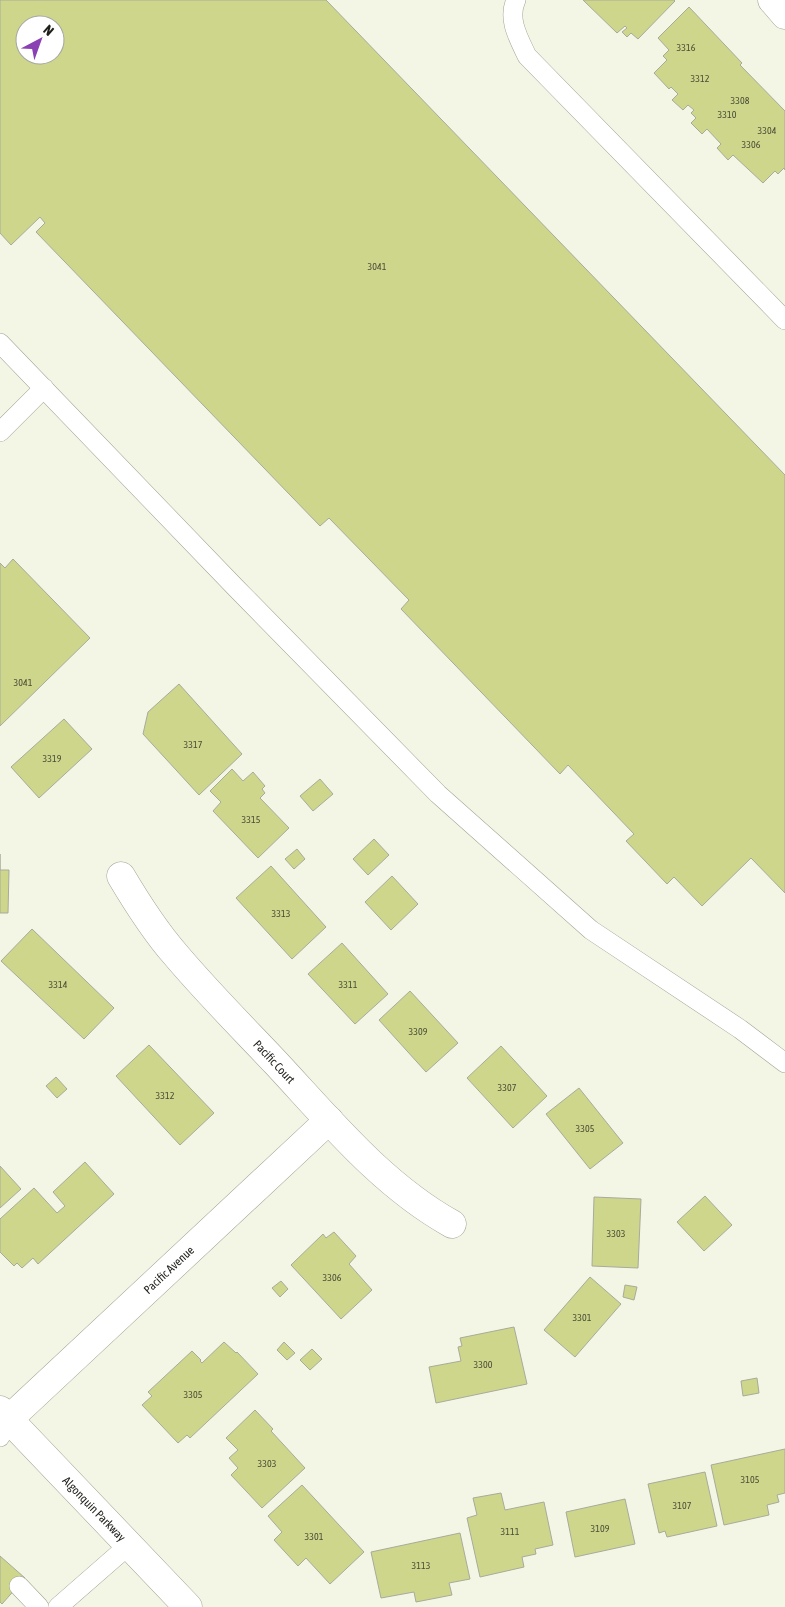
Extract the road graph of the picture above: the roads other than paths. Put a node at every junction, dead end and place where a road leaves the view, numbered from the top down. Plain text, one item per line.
1 (516, 0) edge
2 (772, 0) edge
3 (785, 15) edge
4 (785, 320) edge
5 (0, 343) edge
6 (44, 388) junction
7 (0, 432) edge
8 (121, 876) dead end
9 (785, 1062) edge
10 (328, 1120) junction
11 (452, 1224) dead end
12 (3, 1422) edge
13 (129, 1545) junction
14 (19, 1586) dead end
15 (39, 1607) edge
16 (58, 1607) edge
17 (188, 1607) edge

1 - 4 lane
2 - 3 street
5 - 6 lane
6 - 7 lane
6 - 9 lane
8 - 10 street, Pacific Court
10 - 11 street, Pacific Court
10 - 12 street, Pacific Avenue
12 - 13 street, Algonquin Parkway
13 - 16 lane
13 - 17 street, Algonquin Parkway
14 - 15 lane

